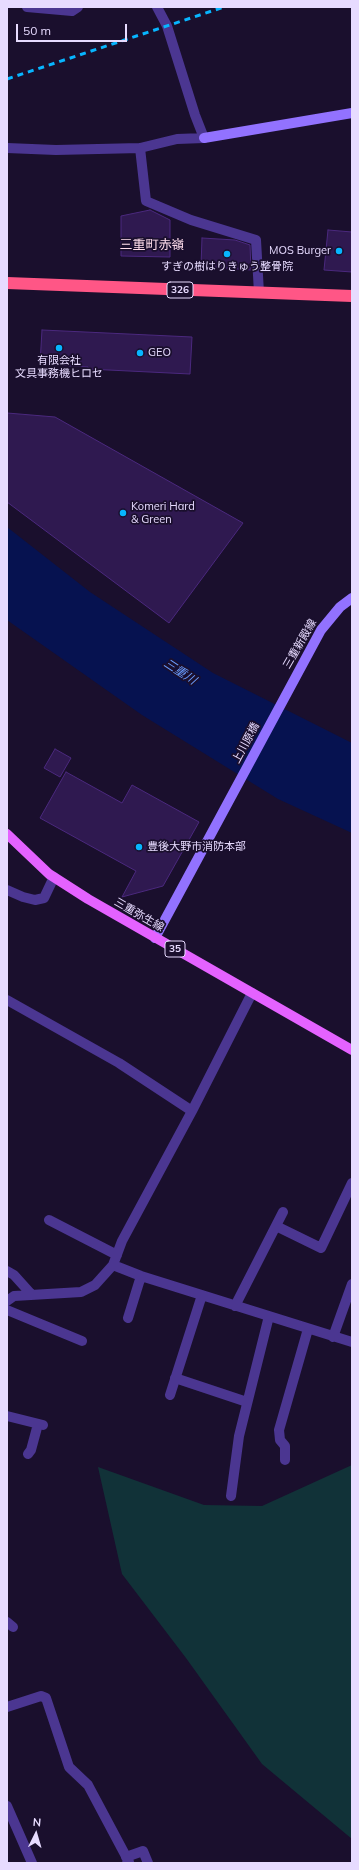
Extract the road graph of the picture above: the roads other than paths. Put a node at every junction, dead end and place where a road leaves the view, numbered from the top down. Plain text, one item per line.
1 (27, 7) edge
2 (78, 7) edge
3 (157, 7) edge
4 (352, 113) edge
5 (204, 138) junction
6 (7, 148) edge
7 (140, 148) junction
8 (7, 283) edge
9 (259, 293) junction
10 (352, 296) edge
11 (352, 598) edge
12 (278, 709) joint
13 (7, 834) edge
14 (54, 877) junction
15 (7, 890) edge
16 (155, 938) junction
17 (252, 993) junction
18 (7, 1000) edge
19 (352, 1050) edge
20 (192, 1112) junction
21 (352, 1183) edge
22 (283, 1212) dead end
23 (49, 1220) dead end
24 (276, 1226) junction
25 (117, 1255) junction
26 (113, 1265) junction
27 (7, 1271) edge
28 (141, 1276) junction
29 (352, 1284) edge
30 (32, 1294) junction
31 (202, 1295) junction
32 (7, 1301) edge
33 (348, 1305) edge
34 (235, 1306) junction
35 (7, 1310) edge
36 (269, 1316) junction
37 (128, 1318) dead end
38 (308, 1329) junction
39 (333, 1337) junction
40 (82, 1341) dead end
41 (352, 1342) edge
42 (176, 1378) junction
43 (170, 1395) dead end
44 (247, 1402) junction
45 (7, 1416) edge
46 (28, 1454) dead end
47 (285, 1460) dead end
48 (231, 1496) dead end
49 (7, 1707) edge
50 (7, 1806) edge
51 (127, 1860) edge
52 (32, 1863) edge
53 (148, 1863) edge

1 - 2 street
3 - 5 street
4 - 5 main road
5 - 7 street
6 - 7 street
7 - 9 street
8 - 9 highway, 326
9 - 10 highway, 326
11 - 12 main road, 三重新殿線
12 - 16 main road, 上川原橋
13 - 14 main road, 三重弥生線 / 35
14 - 15 street
14 - 16 main road, 三重弥生線 / 35
16 - 17 main road, 三重弥生線 / 35
17 - 19 main road, 三重弥生線 / 35
17 - 20 street
18 - 20 street
20 - 25 street
21 - 24 street
22 - 24 street
23 - 25 street
24 - 34 street
25 - 26 street
26 - 28 street
26 - 30 street
27 - 30 street
28 - 31 street
28 - 37 street
29 - 33 street
30 - 32 street
31 - 34 street
31 - 42 street
33 - 39 street
34 - 36 street
35 - 40 street
36 - 38 street
36 - 44 street
38 - 39 street
38 - 47 street
39 - 41 street
42 - 43 street
42 - 44 street
44 - 48 street
45 - 46 street
49 - 51 street
50 - 52 street
51 - 53 street

